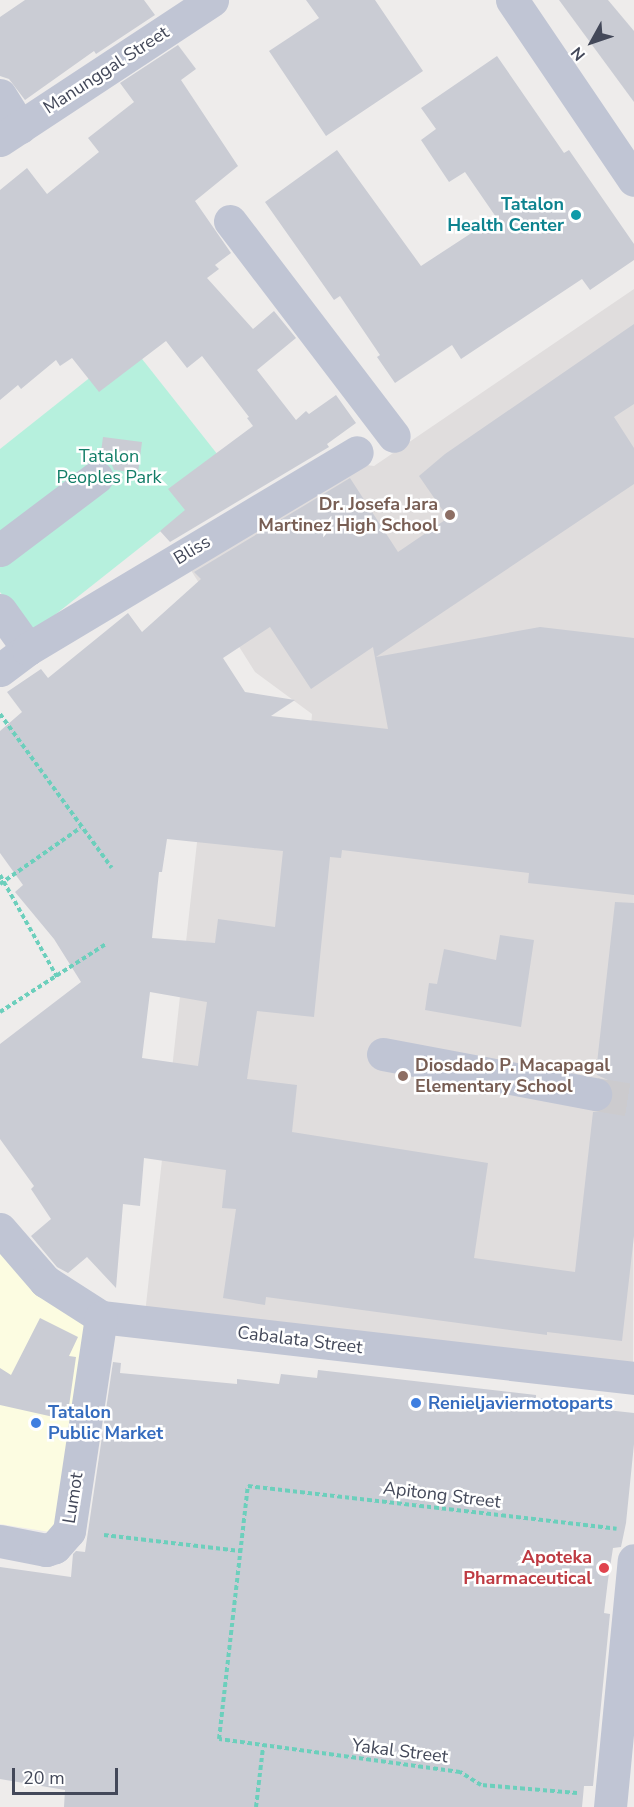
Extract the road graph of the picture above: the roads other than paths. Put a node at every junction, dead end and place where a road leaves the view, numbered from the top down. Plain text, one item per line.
1 (212, 0) edge
2 (512, 0) edge
3 (0, 95) edge
4 (10, 134) edge
5 (634, 180) edge
6 (230, 221) dead end
7 (394, 436) dead end
8 (357, 452) dead end
9 (97, 477) dead end
10 (0, 550) edge
11 (0, 610) edge
12 (28, 649) junction
13 (0, 670) edge
14 (383, 1054) dead end
15 (595, 1094) tunnel mouth
16 (0, 1229) edge
17 (101, 1317) junction
18 (634, 1378) edge
19 (0, 1541) edge
20 (634, 1560) edge
21 (610, 1801) edge

1 - 4 street, Manunggal Street
2 - 5 street
3 - 4 street
6 - 7 street
8 - 12 street, Bliss
9 - 10 street
11 - 12 street
12 - 13 street, Bliss
14 - 15 street
16 - 17 street, Cabalata Street
17 - 18 street, Cabalata Street
17 - 19 street, Lumot
20 - 21 street

